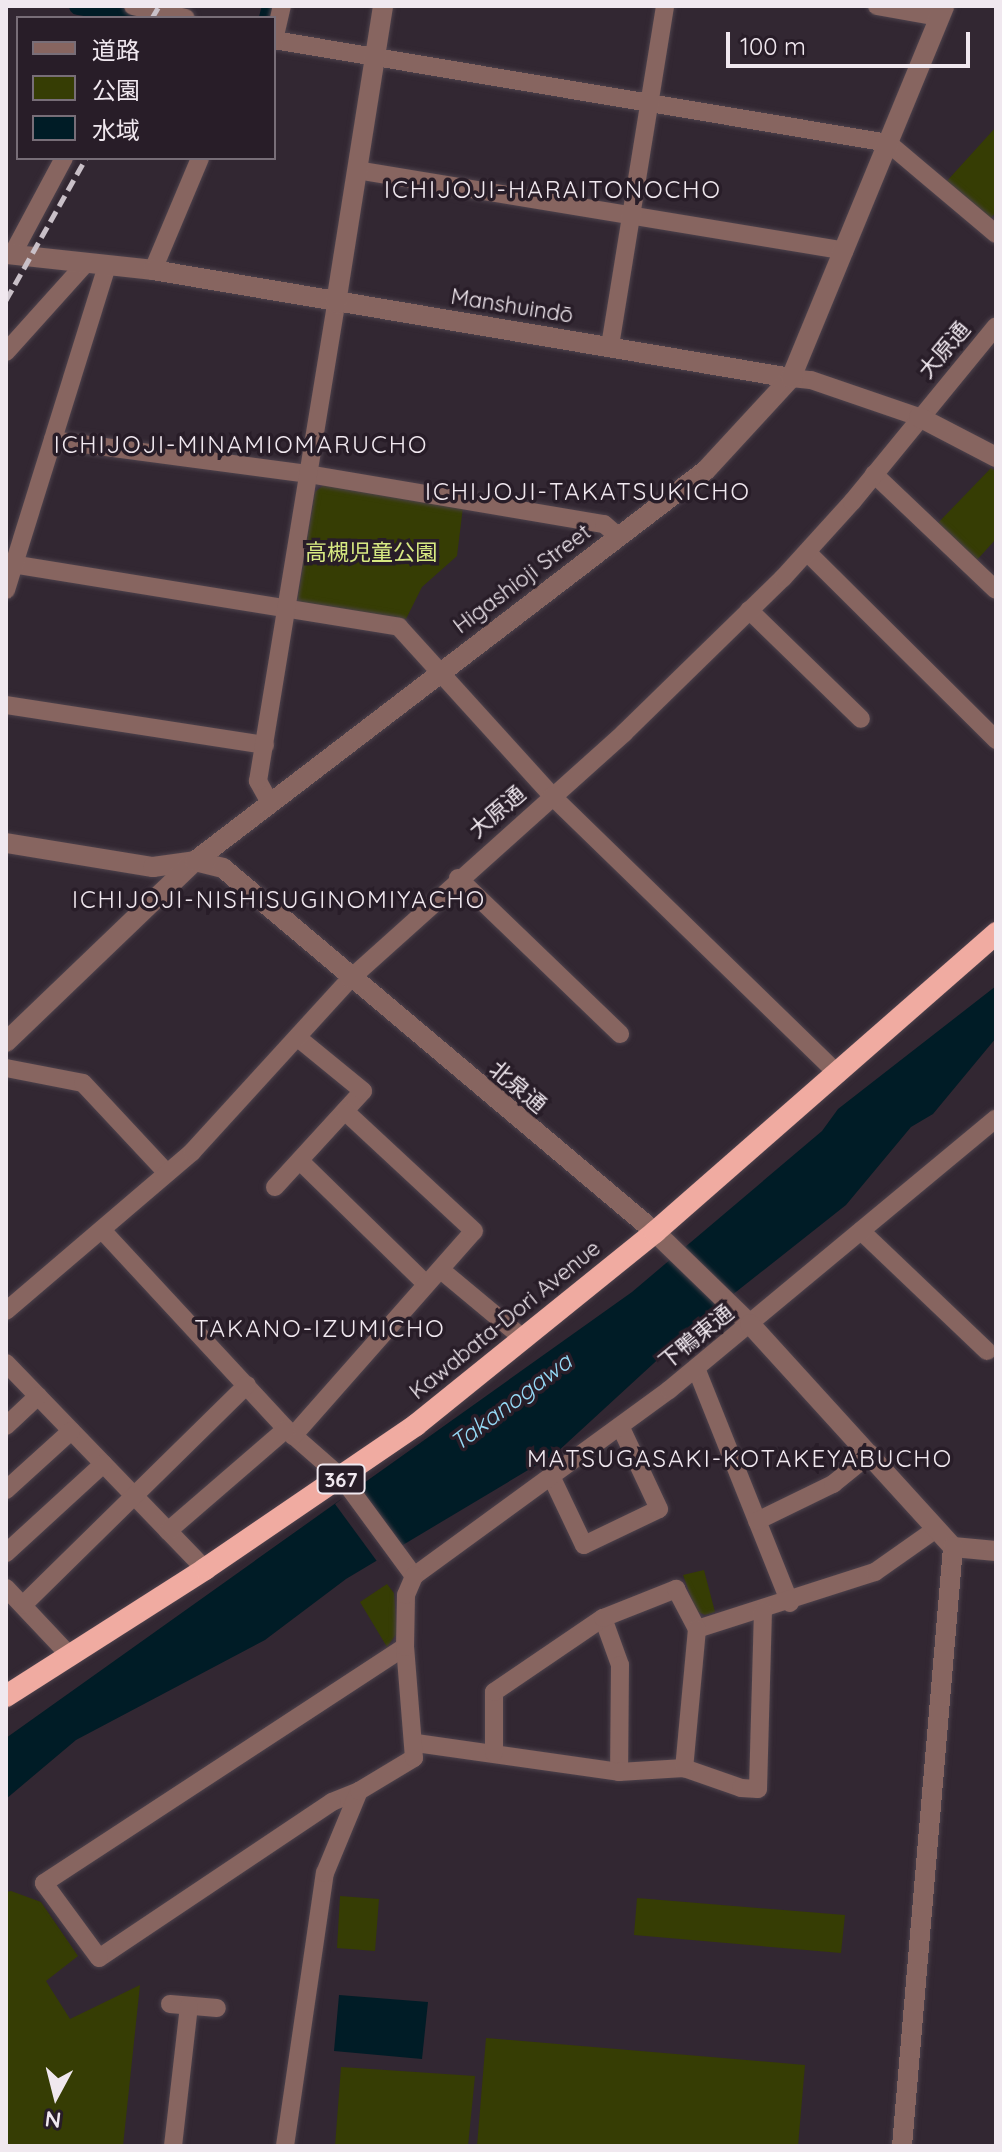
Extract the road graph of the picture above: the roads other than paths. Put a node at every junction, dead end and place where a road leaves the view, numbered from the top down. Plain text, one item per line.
1 (282, 6) edge
2 (383, 6) edge
3 (665, 6) edge
4 (877, 6) edge
5 (140, 11) edge
6 (942, 11) edge
7 (173, 16) edge
8 (276, 32) edge
9 (276, 40) edge
10 (376, 56) junction
11 (648, 103) junction
12 (888, 143) junction
13 (63, 160) edge
14 (199, 160) edge
15 (357, 170) junction
16 (631, 215) junction
17 (996, 234) edge
18 (844, 251) junction
19 (9, 254) edge
20 (86, 263) junction
21 (107, 266) junction
22 (153, 270) junction
23 (336, 303) junction
24 (996, 326) edge
25 (610, 346) junction
26 (6, 352) edge
27 (791, 378) junction
28 (919, 417) junction
29 (53, 440) junction
30 (996, 457) edge
31 (308, 474) junction
32 (874, 474) junction
33 (618, 536) junction
34 (807, 552) junction
35 (10, 564) edge
36 (6, 590) edge
37 (996, 590) edge
38 (287, 609) junction
39 (749, 610) junction
40 (441, 670) junction
41 (6, 705) edge
42 (861, 719) dead end
43 (996, 740) edge
44 (265, 745) junction
45 (552, 796) junction
46 (269, 801) junction
47 (6, 843) edge
48 (195, 861) junction
49 (458, 878) junction
50 (996, 933) edge
51 (350, 979) junction
52 (620, 1034) dead end
53 (297, 1037) junction
54 (6, 1042) edge
55 (6, 1068) edge
56 (838, 1074) junction
57 (345, 1111) junction
58 (996, 1119) edge
59 (300, 1161) junction
60 (167, 1173) junction
61 (275, 1187) dead end
62 (102, 1230) junction
63 (861, 1231) junction
64 (663, 1239) junction
65 (441, 1270) junction
66 (426, 1284) junction
67 (6, 1311) edge
68 (745, 1318) junction
69 (525, 1340) junction
70 (987, 1351) dead end
71 (6, 1363) edge
72 (696, 1368) junction
73 (247, 1385) junction
74 (38, 1396) junction
75 (6, 1426) edge
76 (621, 1428) junction
77 (71, 1431) junction
78 (290, 1433) junction
79 (870, 1454) junction
80 (103, 1464) junction
81 (552, 1478) junction
82 (347, 1485) junction
83 (6, 1490) edge
84 (134, 1496) junction
85 (757, 1521) junction
86 (936, 1529) junction
87 (168, 1531) junction
88 (953, 1547) junction
89 (996, 1551) edge
90 (6, 1553) edge
91 (205, 1569) junction
92 (411, 1572) junction
93 (6, 1588) edge
94 (790, 1603) junction
95 (23, 1605) junction
96 (763, 1611) junction
97 (603, 1618) junction
98 (697, 1629) junction
99 (405, 1647) junction
100 (70, 1656) junction
101 (6, 1696) edge
102 (416, 1743) junction
103 (494, 1753) junction
104 (684, 1768) junction
105 (619, 1772) junction
106 (359, 1791) junction
107 (217, 2008) dead end
108 (173, 2146) edge
109 (285, 2146) edge
110 (902, 2146) edge

1 - 8 street
2 - 10 street
3 - 11 street
4 - 6 street
5 - 7 street
6 - 12 street, Higashioji Street
9 - 10 street
10 - 11 street
10 - 15 street
11 - 12 street
11 - 16 street
12 - 17 street
12 - 18 street, Higashioji Street
13 - 19 street
14 - 22 street
15 - 16 street
15 - 23 street
16 - 18 street
16 - 25 street
18 - 27 street, Higashioji Street
19 - 20 street, Manshuindō
20 - 21 street, Manshuindō
20 - 26 street
21 - 22 street, Manshuindō
21 - 29 street
22 - 23 street, Manshuindō
23 - 25 street, Manshuindō
23 - 31 street
24 - 28 street, 大原通
25 - 27 street, Manshuindō
27 - 28 street, Manshuindō
27 - 33 street, Higashioji Street
28 - 30 street, Manshuindō
28 - 32 street, 大原通
29 - 31 street
29 - 35 street
31 - 33 street
31 - 38 street
32 - 34 street, 大原通
32 - 37 street
33 - 40 street, Higashioji Street
34 - 39 street, 大原通
34 - 43 street
35 - 36 street
35 - 38 street
38 - 40 street
38 - 44 street
39 - 42 street
39 - 45 street, 大原通
40 - 45 street
40 - 46 street, Higashioji Street
41 - 44 street
44 - 46 street
45 - 49 street, 大原通
45 - 56 street
46 - 48 street, Higashioji Street
47 - 48 street
48 - 51 street, 北泉通
48 - 54 street, Higashioji Street
49 - 51 street, 大原通
49 - 52 street
50 - 56 highway, Kawabata-Dori Avenue / 367
51 - 53 street, 大原通
51 - 64 street, 北泉通
53 - 57 street
53 - 60 street, 大原通
55 - 60 street
56 - 64 highway, Kawabata-Dori Avenue / 367
57 - 59 street
57 - 65 street
58 - 63 street, 下鴨東通
59 - 61 street
59 - 66 street
60 - 62 street, 大原通
62 - 67 street, 大原通
62 - 73 street
63 - 68 street, 下鴨東通
63 - 70 street
64 - 68 street, 北泉通
64 - 69 highway, Kawabata-Dori Avenue / 367
65 - 66 street
65 - 69 street
66 - 78 street
68 - 72 street, 下鴨東通
68 - 79 street
69 - 82 highway, Kawabata-Dori Avenue / 367
71 - 74 street
72 - 76 street, 下鴨東通
72 - 85 street
73 - 78 street
73 - 84 street
74 - 75 street
74 - 77 street
76 - 81 street, 下鴨東通
76 - 81 street
77 - 80 street
77 - 83 street
78 - 82 street
78 - 87 street
79 - 85 street
79 - 86 street
80 - 84 street
80 - 90 street
81 - 92 street, 下鴨東通
82 - 91 highway, Kawabata-Dori Avenue / 367
82 - 92 street
84 - 87 street
84 - 95 street
85 - 94 street
86 - 88 street
86 - 94 street
87 - 91 street
88 - 89 street
88 - 110 street
91 - 100 highway, Kawabata-Dori Avenue / 367
92 - 99 street
93 - 95 street
94 - 96 street
95 - 100 street
96 - 98 street
96 - 104 street
97 - 98 street
97 - 103 street
97 - 105 street
98 - 104 street
99 - 102 street
99 - 106 street
100 - 101 highway, Kawabata-Dori Avenue / 367
102 - 103 street
102 - 106 street
103 - 105 street
104 - 105 street
106 - 109 street
107 - 108 street

